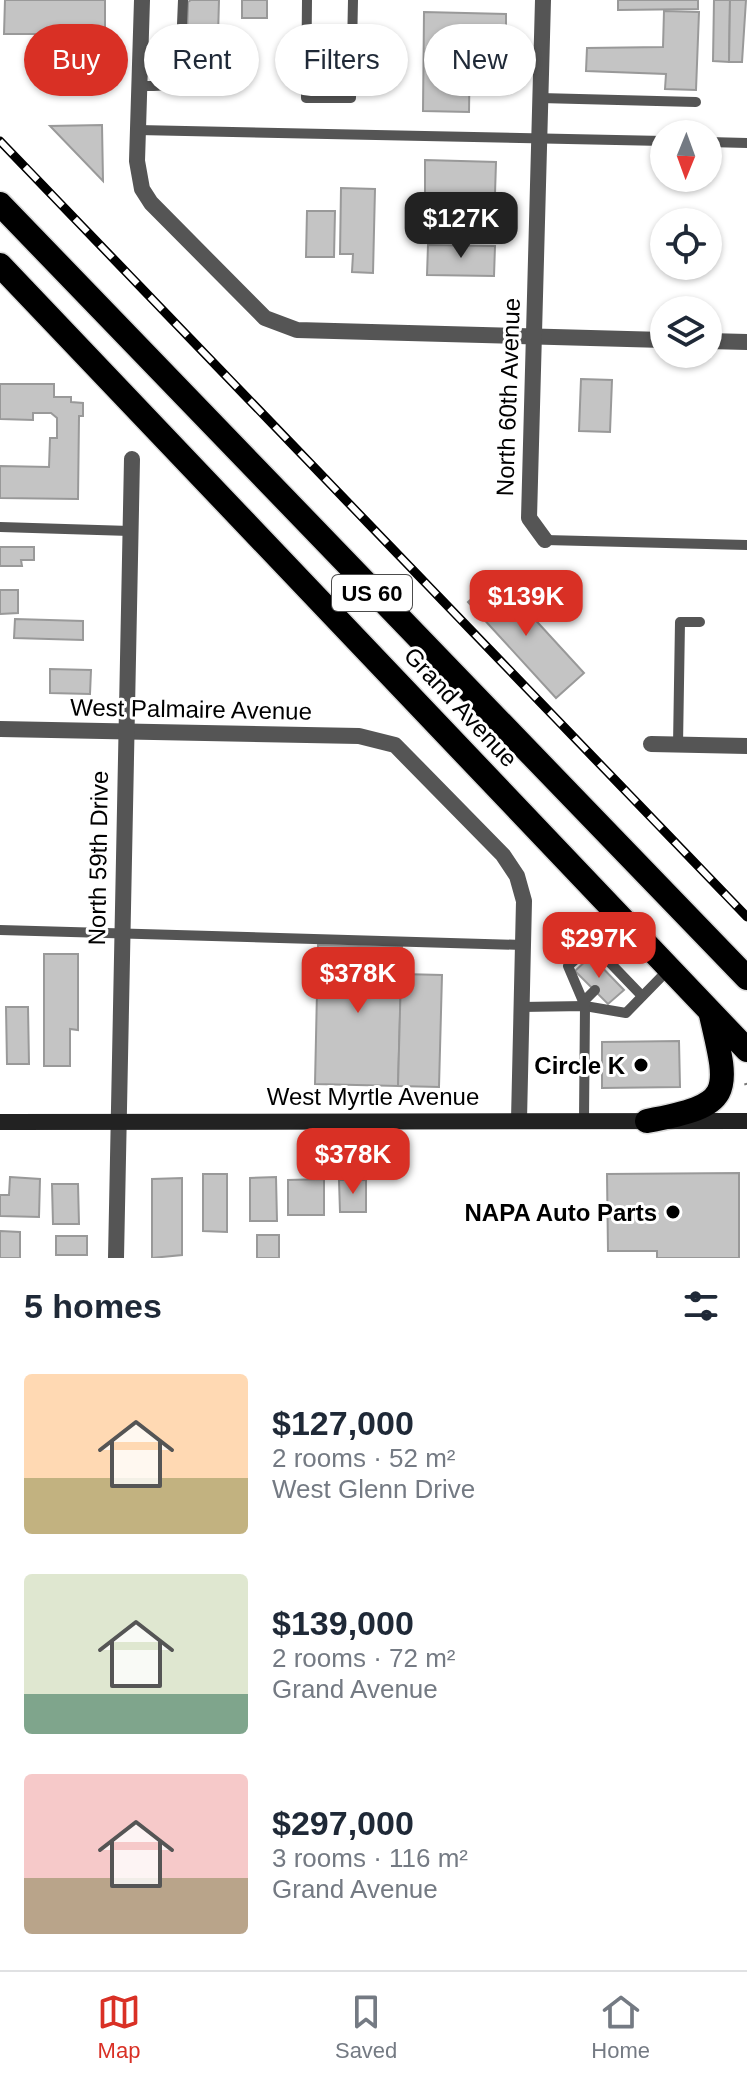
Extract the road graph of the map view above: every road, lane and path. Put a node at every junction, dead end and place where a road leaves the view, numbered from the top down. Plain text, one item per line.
1 (142, 0) edge
2 (183, 0) edge
3 (307, 0) edge
4 (353, 0) edge
5 (543, 0) edge
6 (140, 86) junction
7 (540, 98) junction
8 (696, 102) dead end
9 (138, 130) junction
10 (539, 138) junction
11 (650, 141) edge
12 (722, 142) edge
13 (747, 143) edge
14 (0, 204) edge
15 (0, 265) edge
16 (534, 336) junction
17 (650, 340) edge
18 (722, 341) edge
19 (747, 342) edge
20 (132, 459) dead end
21 (0, 527) edge
22 (130, 531) junction
23 (545, 540) joint
24 (747, 545) edge
25 (700, 622) dead end
26 (0, 729) edge
27 (125, 732) junction
28 (651, 744) dead end
29 (678, 745) junction
30 (747, 746) edge
31 (622, 920) junction
32 (0, 930) edge
33 (120, 933) junction
34 (523, 945) junction
35 (593, 945) junction
36 (668, 970) junction
37 (747, 978) edge
38 (595, 990) dead end
39 (642, 996) junction
40 (584, 1004) junction
41 (521, 1007) junction
42 (711, 1015) junction
43 (747, 1050) edge
44 (519, 1120) junction
45 (584, 1120) junction
46 (116, 1121) junction
47 (647, 1121) junction
48 (747, 1121) edge
49 (0, 1122) edge
50 (116, 1258) edge

1 - 6 street
2 - 6 lane
3 - 4 lane
5 - 7 street, North 60th Avenue
6 - 9 street
7 - 8 lane
7 - 10 street, North 60th Avenue
9 - 10 lane
9 - 16 street
10 - 11 lane
10 - 16 street, North 60th Avenue
12 - 13 lane
14 - 37 highway, Grand Avenue / US 60
15 - 31 highway, Grand Avenue / US 60
16 - 17 street
16 - 23 street, North 60th Avenue
18 - 19 street
20 - 22 street, North 59th Drive
21 - 22 lane
22 - 27 street, North 59th Drive
23 - 24 lane, North 60th Avenue
25 - 29 lane
26 - 27 street, West Palmaire Avenue
27 - 33 street, North 59th Drive
27 - 34 street, West Palmaire Avenue
28 - 29 street
29 - 30 street
31 - 35 lane
31 - 36 highway, Grand Avenue / US 60
32 - 33 lane
33 - 34 lane
33 - 46 street, North 59th Drive
34 - 41 street
35 - 39 lane
35 - 40 lane
36 - 39 lane
36 - 42 highway, Grand Avenue / US 60
38 - 40 lane
39 - 40 lane
40 - 41 lane
40 - 45 lane
41 - 44 street
42 - 43 highway, Grand Avenue / US 60
42 - 47 highway
44 - 45 street, West Myrtle Avenue
44 - 46 street, West Myrtle Avenue
45 - 47 street, West Myrtle Avenue
46 - 49 street, West Myrtle Avenue
46 - 50 street, North 59th Drive
47 - 48 street, West Myrtle Avenue

